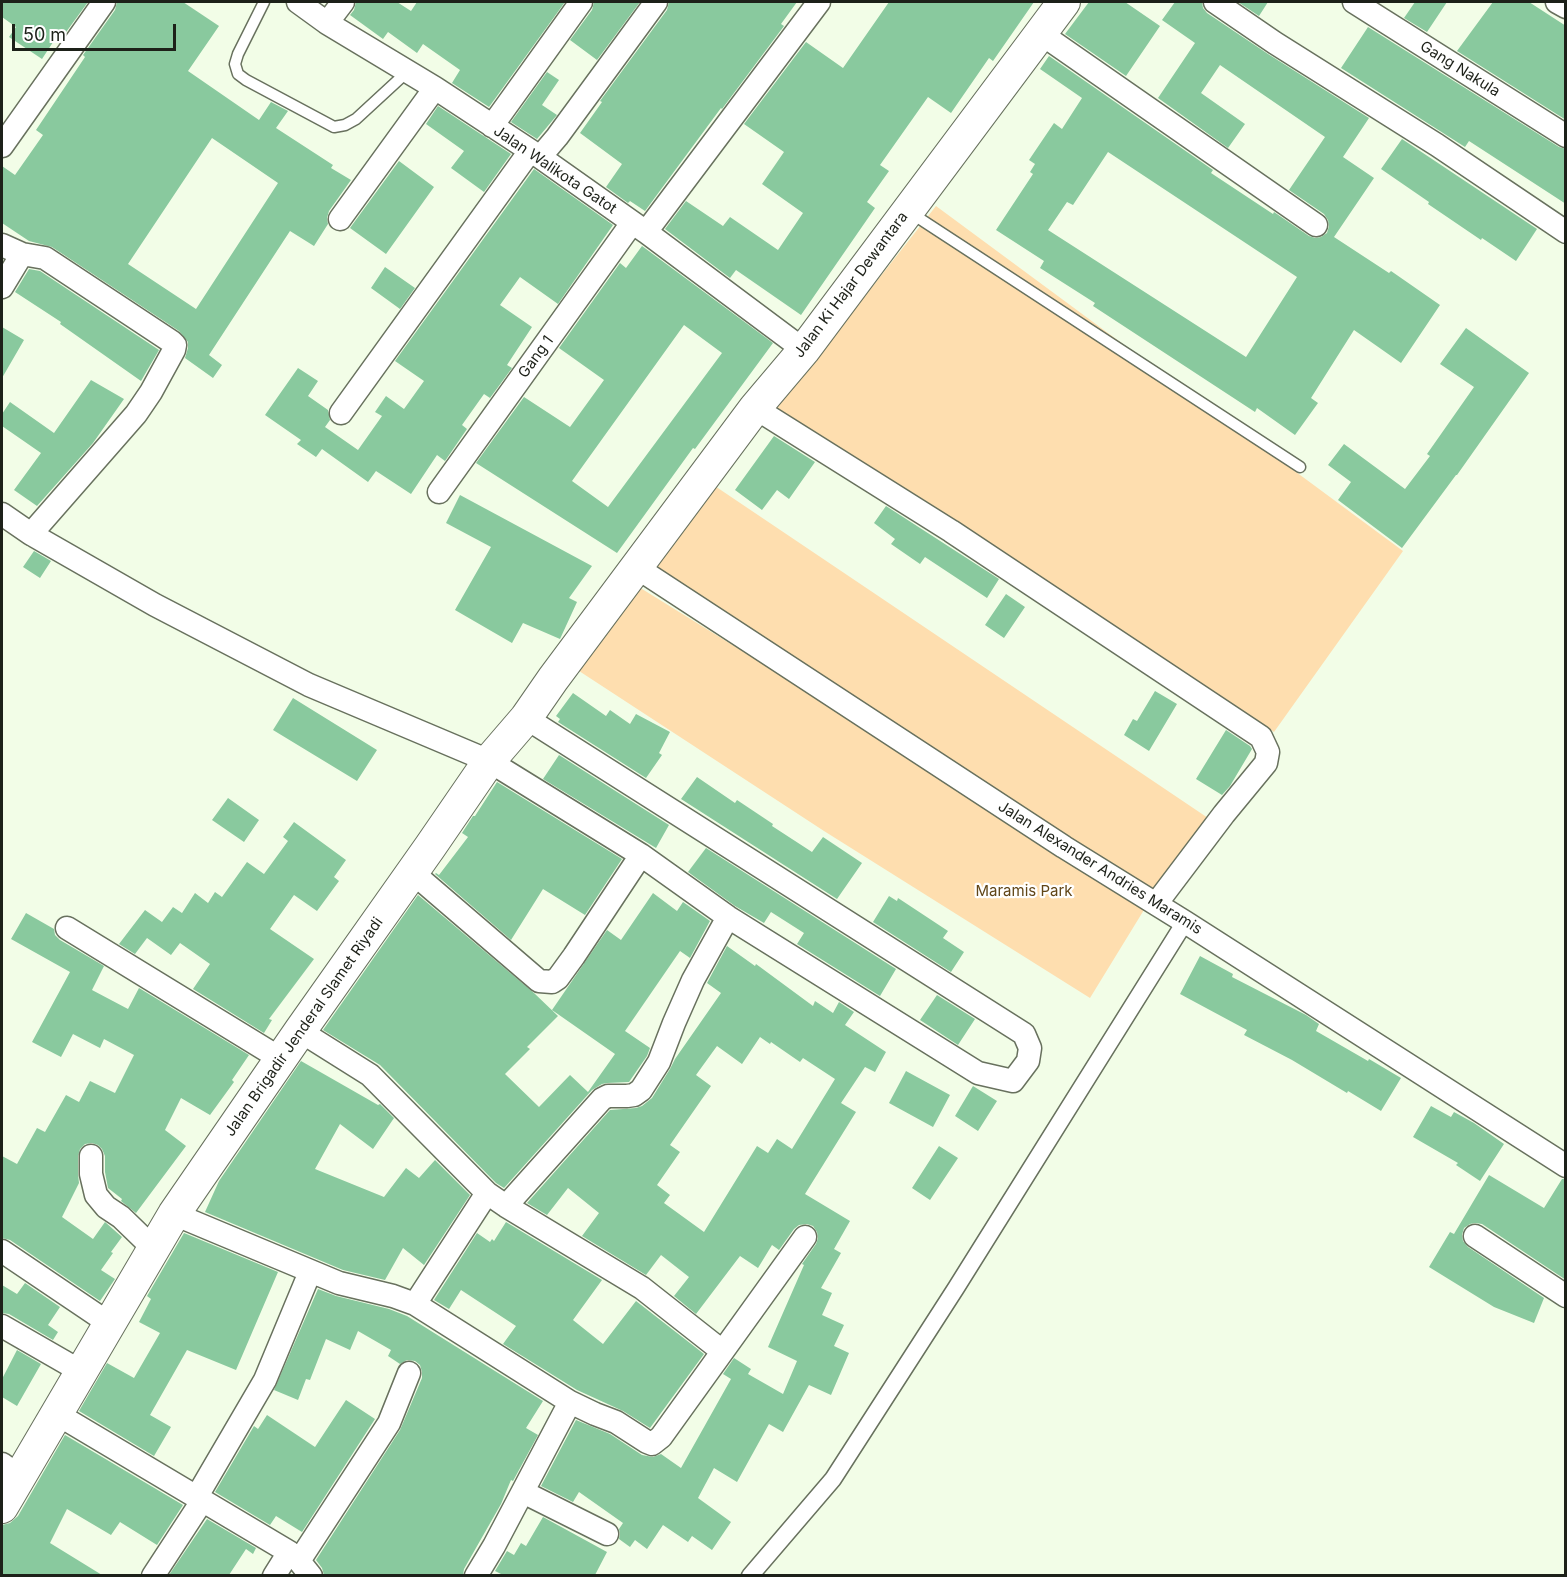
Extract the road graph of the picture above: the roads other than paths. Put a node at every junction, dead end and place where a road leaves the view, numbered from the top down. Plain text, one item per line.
1 (104, 2) edge
2 (264, 2) edge
3 (298, 2) edge
4 (343, 2) edge
5 (581, 2) edge
6 (656, 2) edge
7 (819, 2) edge
8 (1064, 2) edge
9 (1215, 2) edge
10 (1354, 2) edge
11 (1557, 2) edge
12 (1566, 7) edge
13 (327, 23) junction
14 (1040, 33) junction
15 (407, 72) junction
16 (435, 88) junction
17 (492, 126) junction
18 (1566, 136) edge
19 (2, 146) edge
20 (535, 154) junction
21 (908, 210) junction
22 (340, 219) dead end
23 (1316, 225) dead end
24 (639, 227) junction
25 (1566, 232) edge
26 (12, 250) edge
27 (2, 287) edge
28 (804, 350) junction
29 (755, 408) junction
30 (340, 413) dead end
31 (1300, 467) dead end
32 (439, 492) dead end
33 (2, 514) edge
34 (31, 534) junction
35 (636, 567) junction
36 (526, 718) junction
37 (489, 761) junction
38 (641, 855) junction
39 (412, 872) junction
40 (1157, 904) junction
41 (728, 917) junction
42 (1185, 922) junction
43 (67, 928) dead end
44 (300, 1031) junction
45 (280, 1059) junction
46 (91, 1156) dead end
47 (1566, 1166) edge
48 (487, 1193) junction
49 (506, 1206) junction
50 (174, 1214) junction
51 (1475, 1236) dead end
52 (805, 1237) dead end
53 (154, 1249) junction
54 (2, 1251) edge
55 (310, 1272) junction
56 (1566, 1296) edge
57 (415, 1304) junction
58 (110, 1324) junction
59 (2, 1326) edge
60 (722, 1351) junction
61 (82, 1372) junction
62 (409, 1373) dead end
63 (570, 1402) junction
64 (57, 1414) junction
65 (11, 1471) edge
66 (523, 1492) junction
67 (199, 1499) junction
68 (2, 1507) edge
69 (607, 1534) dead end
70 (300, 1563) edge
71 (153, 1575) edge
72 (274, 1575) edge
73 (476, 1575) edge
74 (750, 1575) edge

1 - 19 street
2 - 15 lane
3 - 13 street, Jalan Walikota Gatot
4 - 13 street
5 - 17 street
6 - 20 street
7 - 24 street, Gang 1
8 - 14 main road, Jalan Ki Hajar Dewantara
9 - 25 street
10 - 18 street, Gang Nakula
11 - 12 street
13 - 15 street, Jalan Walikota Gatot
14 - 21 main road, Jalan Ki Hajar Dewantara
14 - 23 street
15 - 16 street, Jalan Walikota Gatot
16 - 17 street, Jalan Walikota Gatot
16 - 22 street
17 - 20 street, Jalan Walikota Gatot
20 - 24 street, Jalan Walikota Gatot
20 - 30 street
21 - 28 main road, Jalan Ki Hajar Dewantara
21 - 31 lane
24 - 28 street, Jalan Walikota Gatot
24 - 32 street, Gang 1
26 - 27 street
26 - 34 street
28 - 29 main road, Jalan Ki Hajar Dewantara
29 - 35 main road, Jalan Ki Hajar Dewantara
29 - 40 street
33 - 34 street
34 - 37 street
35 - 36 main road, Jalan Brigadir Jenderal Slamet Riyadi
35 - 40 street, Jalan Alexander Andries Maramis
36 - 37 main road, Jalan Brigadir Jenderal Slamet Riyadi
36 - 41 street
37 - 38 street
37 - 39 main road, Jalan Brigadir Jenderal Slamet Riyadi
38 - 39 street
38 - 41 street
39 - 44 main road, Jalan Brigadir Jenderal Slamet Riyadi
40 - 42 street, Jalan Alexander Andries Maramis
41 - 49 street
42 - 47 street, Jalan Alexander Andries Maramis
42 - 74 street
43 - 45 street
44 - 45 main road, Jalan Brigadir Jenderal Slamet Riyadi
44 - 48 street
45 - 50 main road, Jalan Brigadir Jenderal Slamet Riyadi
46 - 53 street
48 - 49 street
48 - 57 street
49 - 60 street
50 - 53 main road, Jalan Brigadir Jenderal Slamet Riyadi
50 - 55 street
51 - 56 street
52 - 60 street
53 - 58 main road, Jalan Brigadir Jenderal Slamet Riyadi
54 - 58 street
55 - 57 street
55 - 67 street
57 - 63 street
58 - 61 main road, Jalan Brigadir Jenderal Slamet Riyadi
59 - 61 street
60 - 63 street
61 - 64 main road, Jalan Brigadir Jenderal Slamet Riyadi
62 - 70 street
63 - 66 street
64 - 65 main road, Jalan Brigadir Jenderal Slamet Riyadi
64 - 67 street
65 - 68 main road, Jalan Brigadir Jenderal Slamet Riyadi
66 - 69 street
66 - 73 street
67 - 70 street
67 - 71 street
70 - 72 street

